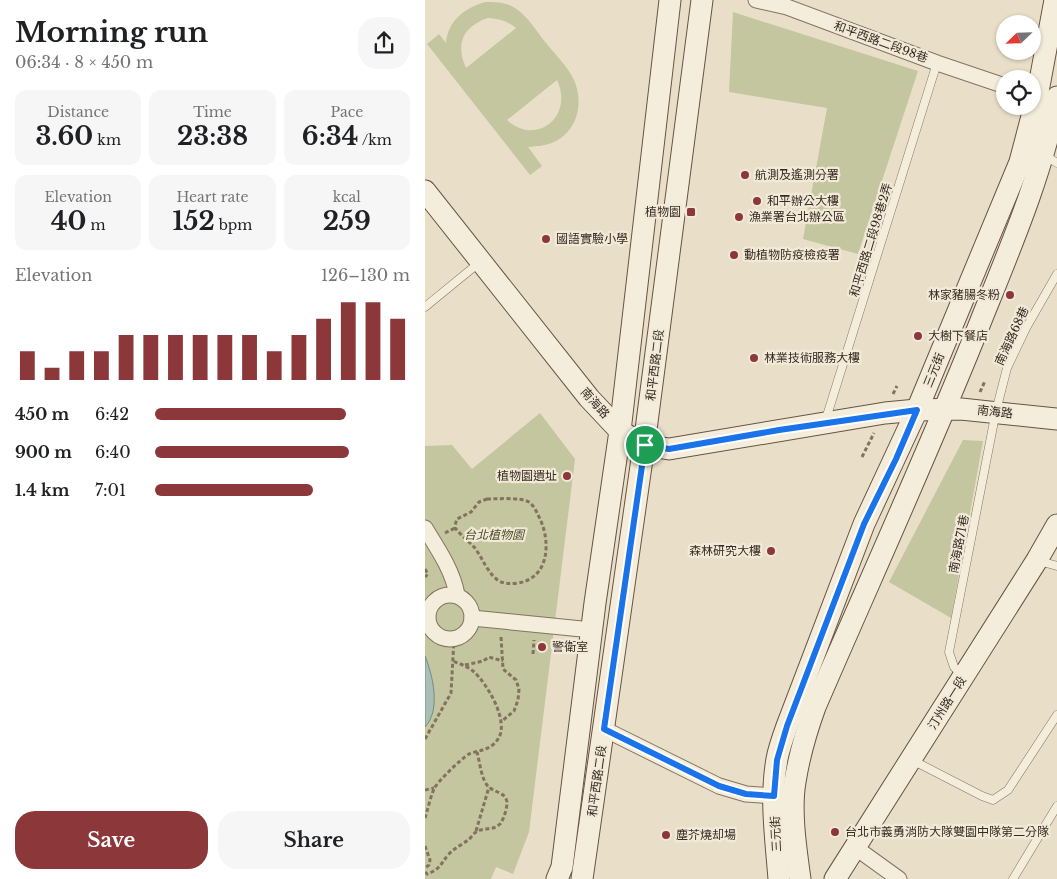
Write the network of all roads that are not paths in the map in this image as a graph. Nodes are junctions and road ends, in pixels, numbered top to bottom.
1 (670, 0) edge
2 (702, 0) edge
3 (757, 0) edge
4 (1055, 0) edge
5 (937, 63) junction
6 (996, 83) edge
7 (1042, 97) edge
8 (1050, 159) edge
9 (425, 190) edge
10 (481, 261) junction
11 (1057, 274) edge
12 (425, 307) edge
13 (946, 409) junction
14 (917, 410) junction
15 (996, 411) junction
16 (1057, 418) edge
17 (825, 423) junction
18 (621, 431) junction
19 (645, 445) junction
20 (1057, 525) edge
21 (425, 528) edge
22 (1047, 563) edge
23 (457, 595) junction
24 (472, 618) junction
25 (592, 630) junction
26 (964, 676) junction
27 (1057, 715) edge
28 (604, 729) junction
29 (912, 760) junction
30 (774, 796) junction
31 (1057, 806) edge
32 (856, 848) junction
33 (574, 876) edge
34 (779, 879) edge
35 (800, 879) edge
36 (835, 879) edge
37 (899, 879) edge
38 (1013, 879) edge

1 - 18 street, 和平西路二段
2 - 19 street, 和平西路二段
3 - 5 street, 和平西路二段98巷
4 - 7 street, 三元街
5 - 6 street, 和平西路二段98巷
5 - 17 lane, 和平西路二段98巷2弄
7 - 8 street, 三元街
7 - 14 street, 三元街
8 - 13 street, 三元街
9 - 10 street, 南海路
10 - 12 lane
10 - 18 street, 南海路
11 - 15 lane, 南海路68巷
13 - 14 street, 南海路
13 - 15 street, 南海路
13 - 35 street, 三元街
14 - 17 street, 南海路
14 - 30 street, 三元街
15 - 16 street, 南海路
15 - 26 lane, 南海路71巷
17 - 19 street, 南海路
18 - 19 street, 南海路
18 - 25 street, 和平西路二段
19 - 28 street, 和平西路二段
20 - 22 street, 汀州路一段
21 - 23 street
22 - 26 street, 汀州路一段
23 - 24 street
23 - 24 street
24 - 25 street
25 - 33 street, 和平西路二段
26 - 29 street, 汀州路一段
27 - 29 lane
28 - 30 street
28 - 33 street, 和平西路二段
29 - 32 street, 汀州路一段
30 - 34 street, 三元街
31 - 38 lane
32 - 36 street, 汀州路一段
32 - 37 street

